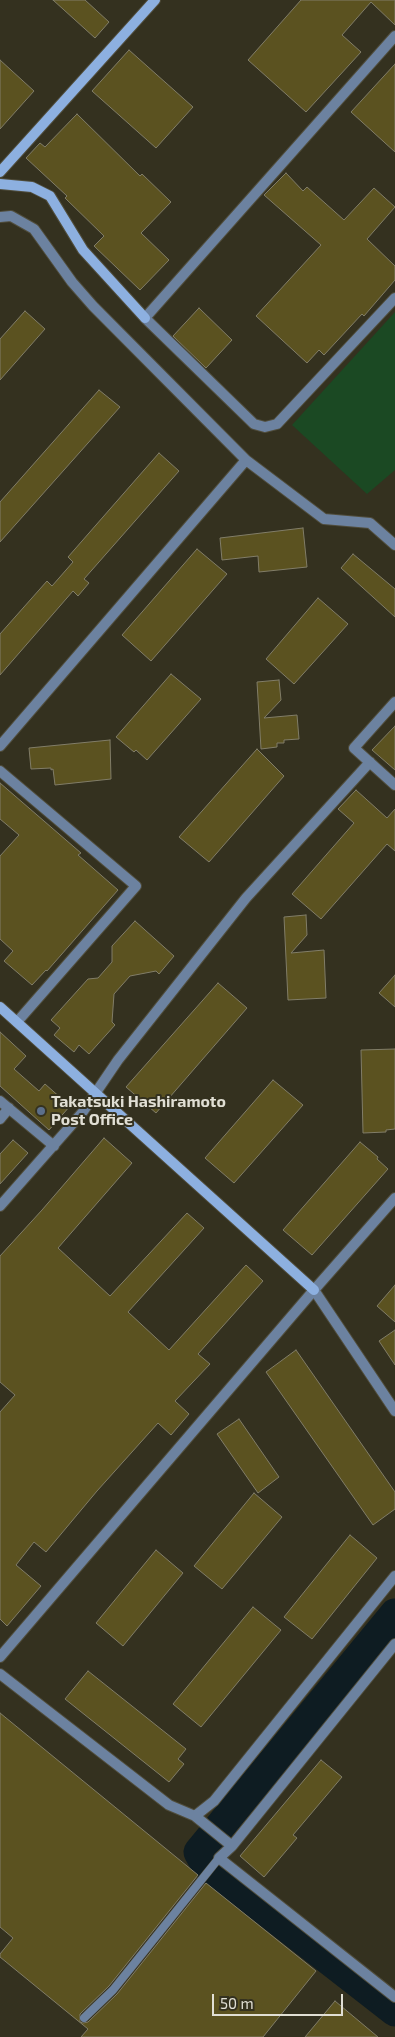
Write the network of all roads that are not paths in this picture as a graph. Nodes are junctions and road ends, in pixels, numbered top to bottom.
1 (155, 0) edge
2 (395, 36) edge
3 (0, 172) edge
4 (0, 184) edge
5 (0, 216) edge
6 (395, 298) edge
7 (145, 318) junction
8 (246, 460) junction
9 (395, 545) edge
10 (395, 702) edge
11 (0, 746) edge
12 (370, 762) junction
13 (0, 771) edge
14 (395, 785) edge
15 (0, 1008) edge
16 (17, 1022) junction
17 (94, 1094) junction
18 (0, 1101) edge
19 (9, 1108) junction
20 (0, 1119) edge
21 (54, 1146) junction
22 (395, 1198) edge
23 (0, 1206) edge
24 (314, 1290) junction
25 (395, 1410) edge
26 (395, 1576) edge
27 (395, 1644) edge
28 (0, 1657) edge
29 (0, 1674) edge
30 (195, 1816) junction
31 (232, 1846) junction
32 (220, 1858) junction
33 (395, 1997) edge
34 (84, 2018) dead end

1 - 3 street
2 - 7 street
4 - 7 street
5 - 8 street
6 - 7 street
8 - 9 street
8 - 11 street
10 - 12 street
12 - 14 street
12 - 17 street
13 - 16 street
15 - 16 street
16 - 17 street
17 - 21 street
17 - 24 street
18 - 19 street
19 - 20 street
19 - 21 street
21 - 23 street
22 - 24 street
24 - 25 street
24 - 28 street
26 - 30 street
27 - 31 street
29 - 30 street
30 - 31 street
31 - 32 street
32 - 33 street
32 - 34 lane

